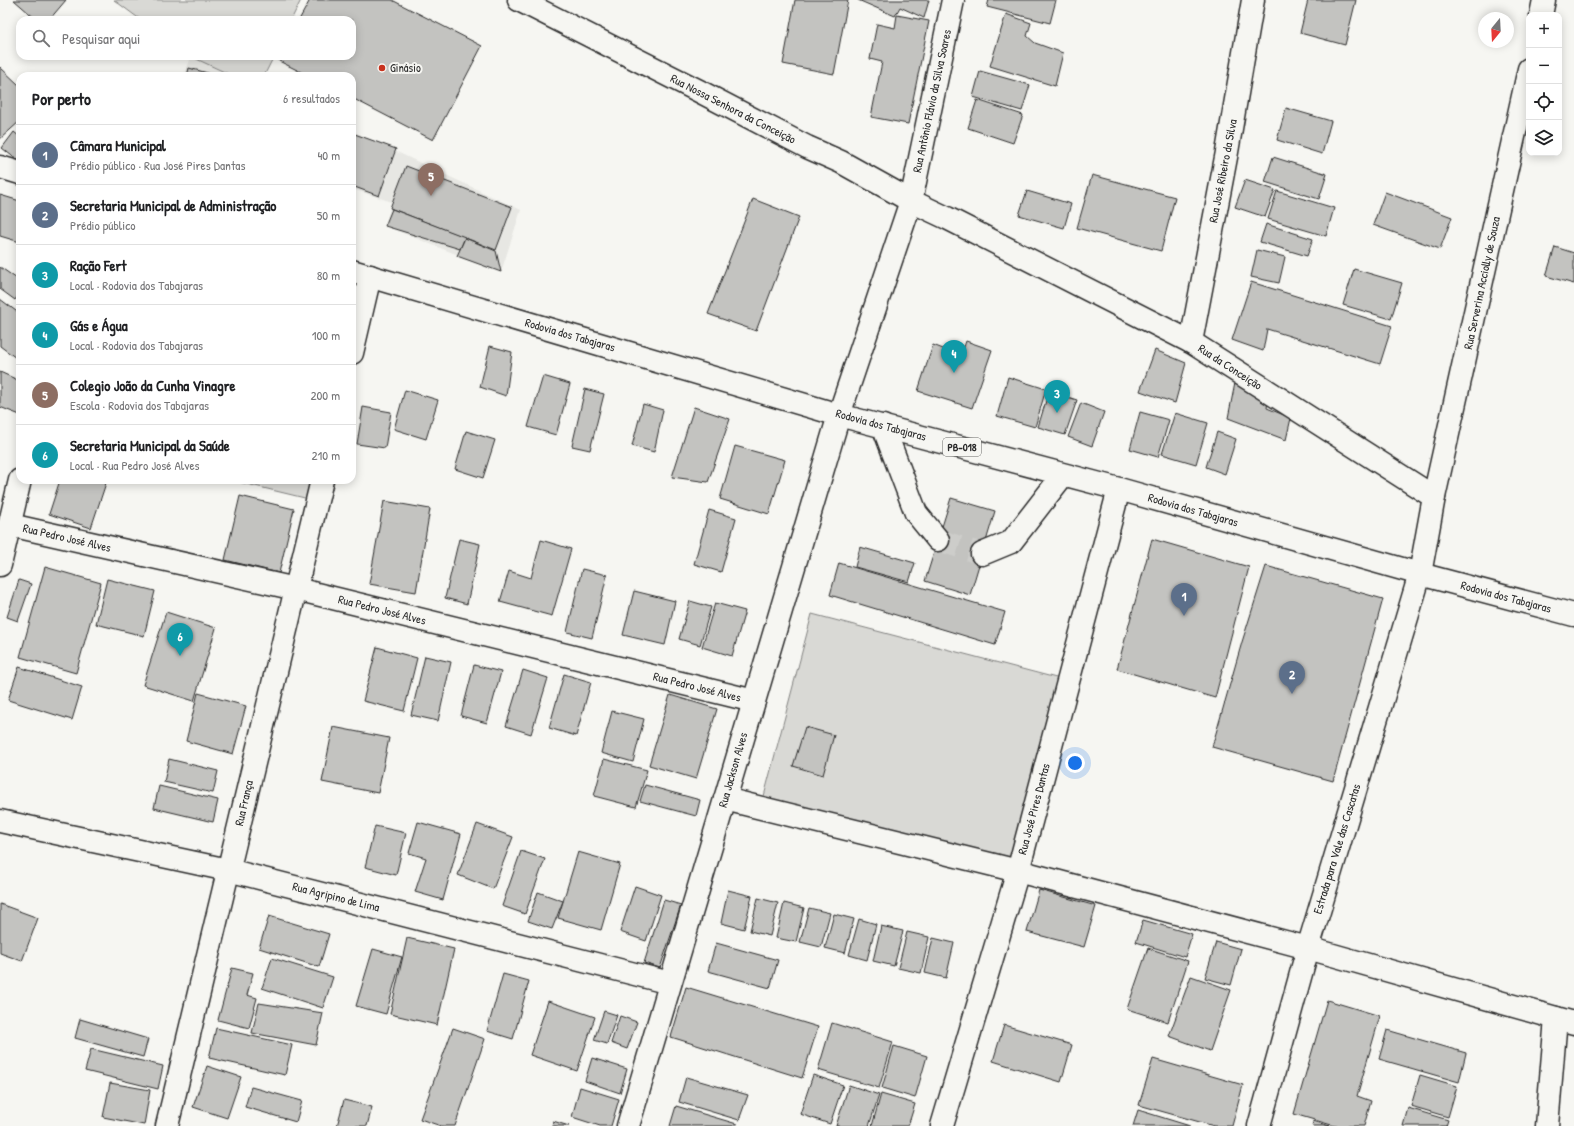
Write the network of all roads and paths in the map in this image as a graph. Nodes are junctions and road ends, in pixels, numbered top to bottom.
1 (519, 0) edge
2 (953, 0) edge
3 (1253, 0) edge
4 (1544, 0) edge
5 (1542, 12) edge
6 (1526, 82) edge
7 (0, 167) edge
8 (16, 172) edge
9 (911, 201) junction
10 (947, 218) joint
11 (361, 273) edge
12 (356, 317) edge
13 (1191, 342) junction
14 (839, 414) junction
15 (883, 426) junction
16 (1063, 475) junction
17 (19, 484) edge
18 (321, 484) edge
19 (1119, 489) junction
20 (1434, 497) junction
21 (10, 525) junction
22 (938, 540) tunnel mouth
23 (982, 554) tunnel mouth
24 (0, 565) edge
25 (1420, 574) junction
26 (296, 589) junction
27 (1574, 615) edge
28 (754, 701) junction
29 (725, 799) junction
30 (0, 821) edge
31 (228, 870) junction
32 (1018, 871) junction
33 (1308, 948) junction
34 (670, 982) junction
35 (1565, 1021) edge
36 (167, 1126) edge
37 (628, 1126) edge
38 (942, 1126) edge
39 (1259, 1126) edge
40 (1547, 1126) edge

1 - 9 street, Rua Nossa Senhora da Conceição
2 - 9 street, Rua Antônio Flávio da Silva Soares
3 - 13 street, Rua José Ribeiro da Silva
4 - 5 street
6 - 20 street, Rua Serverina Acciolly de Souza
7 - 8 street
9 - 10 street, Rua Nossa Senhora da Conceição
9 - 14 street, Rua Antônio Flávio da Silva Soares
10 - 13 street, Rua da Conceição
11 - 12 street
11 - 14 street, Rodovia dos Tabajaras / PB-018
13 - 20 street, Rua da Conceição
14 - 15 street, Rodovia dos Tabajaras / PB-018
14 - 28 street, Rua Jackson Alves
15 - 16 street, Rodovia dos Tabajaras / PB-018
15 - 22 street
16 - 19 street, Rodovia dos Tabajaras / PB-018
16 - 23 street
17 - 21 street
18 - 26 street, Rua França
19 - 25 street, Rodovia dos Tabajaras / PB-018
19 - 32 street, Rua José Pires Dantas
20 - 25 street
21 - 24 street
21 - 26 street, Rua Pedro José Alves
25 - 27 street, Rodovia dos Tabajaras / PB-018
25 - 33 street, Estrada para Vale das Cascatas
26 - 28 street, Rua Pedro José Alves
26 - 31 street, Rua França
28 - 29 street, Rua Jackson Alves
29 - 32 street
29 - 34 street, Rua Jackson Alves
30 - 31 street, Rua Agripino de Lima
31 - 34 street, Rua Agripino de Lima
31 - 36 street, Rua França
32 - 33 street
32 - 38 street, Rua José Pires Dantas
33 - 35 street
33 - 39 street, Estrada para Vale das Cascatas
34 - 37 street, Rua Jackson Alves
35 - 40 street

